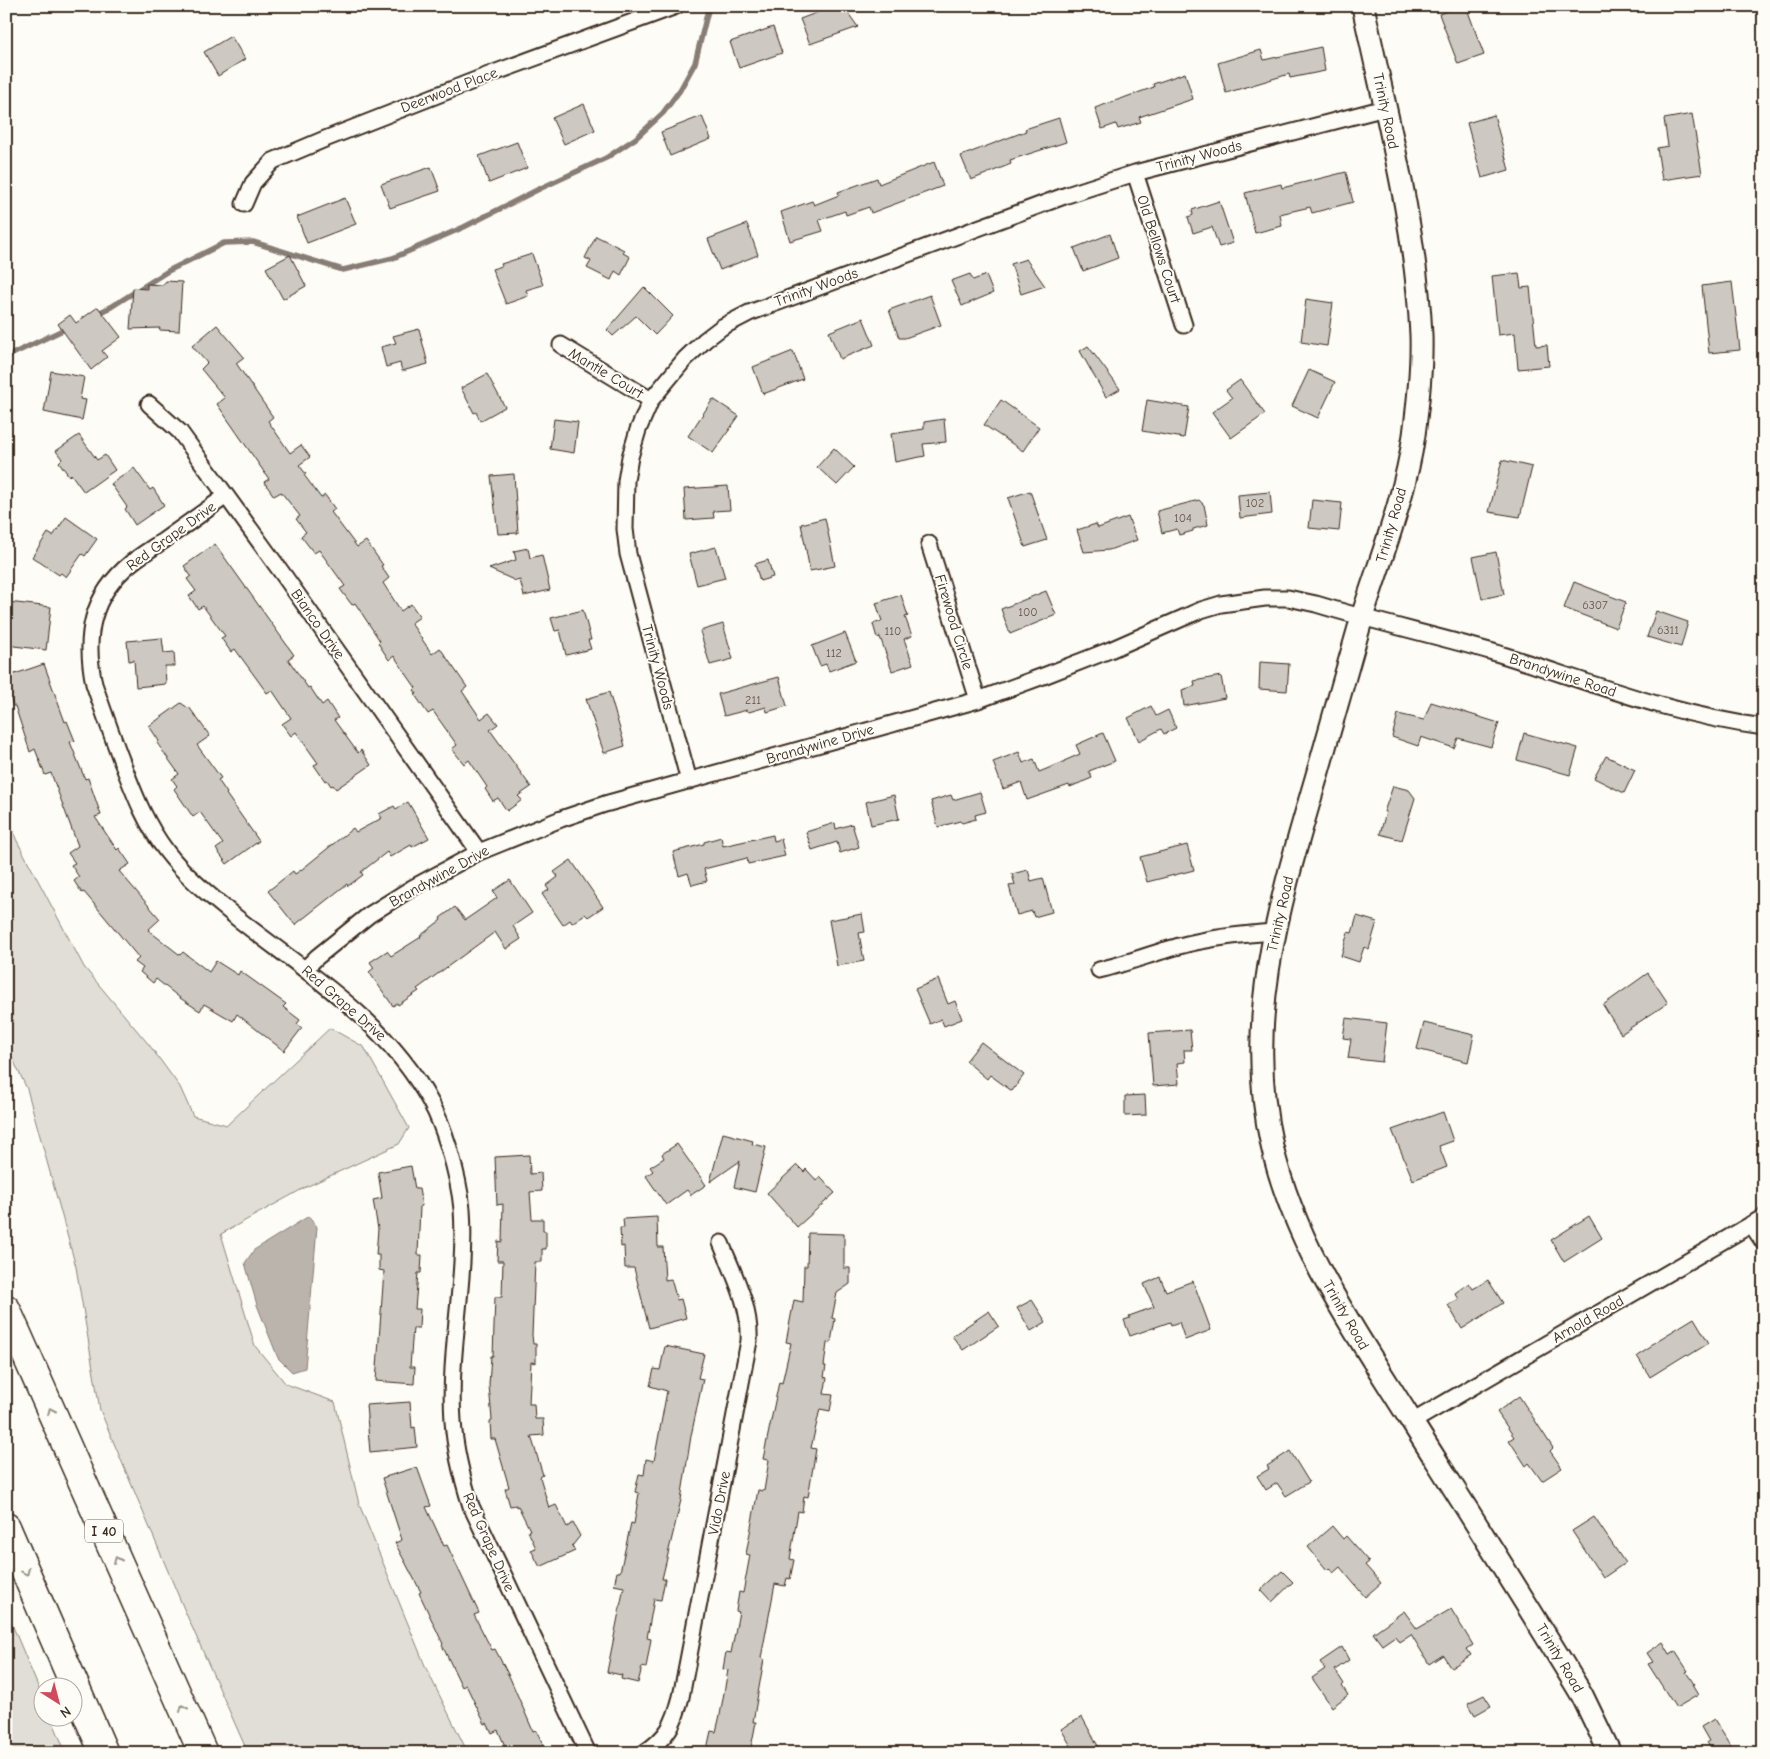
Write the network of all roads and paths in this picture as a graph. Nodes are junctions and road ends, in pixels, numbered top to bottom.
1 (676, 6) edge
2 (1363, 6) edge
3 (1385, 108) junction
4 (1134, 173) junction
5 (244, 204) dead end
6 (1184, 325) dead end
7 (561, 345) dead end
8 (651, 400) junction
9 (149, 404) dead end
10 (226, 496) junction
11 (929, 544) dead end
12 (1363, 617) junction
13 (978, 700) junction
14 (1764, 727) edge
15 (689, 781) junction
16 (479, 852) junction
17 (1274, 932) junction
18 (305, 969) junction
19 (1099, 970) dead end
20 (1758, 1220) edge
21 (721, 1243) dead end
22 (1764, 1243) edge
23 (6, 1309) edge
24 (1412, 1422) junction
25 (6, 1527) edge
26 (104, 1753) edge
27 (203, 1753) edge
28 (588, 1753) edge
29 (644, 1753) edge
30 (1610, 1753) edge

1 - 5 street, Deerwood Place
2 - 3 main road, Trinity Road
3 - 4 street, Trinity Woods
3 - 12 main road, Trinity Road
4 - 6 street, Old Bellows Court
4 - 8 street, Trinity Woods
7 - 8 street, Mantle Court
8 - 15 street, Trinity Woods
9 - 10 street, Bianco Drive
10 - 16 street, Bianco Drive
10 - 18 street, Red Grape Drive
11 - 13 street, Firewood Circle
12 - 13 street, Brandywine Drive
12 - 14 street, Brandywine Road
12 - 17 main road, Trinity Road
13 - 15 street, Brandywine Drive
15 - 16 street, Brandywine Drive
16 - 18 street, Brandywine Drive
17 - 19 street
17 - 24 main road, Trinity Road
18 - 28 street, Red Grape Drive
20 - 22 street
20 - 24 street, Arnold Road
21 - 29 street, Vido Drive
27 -> 23 highway, I 40
24 - 30 main road, Trinity Road
25 -> 26 highway

